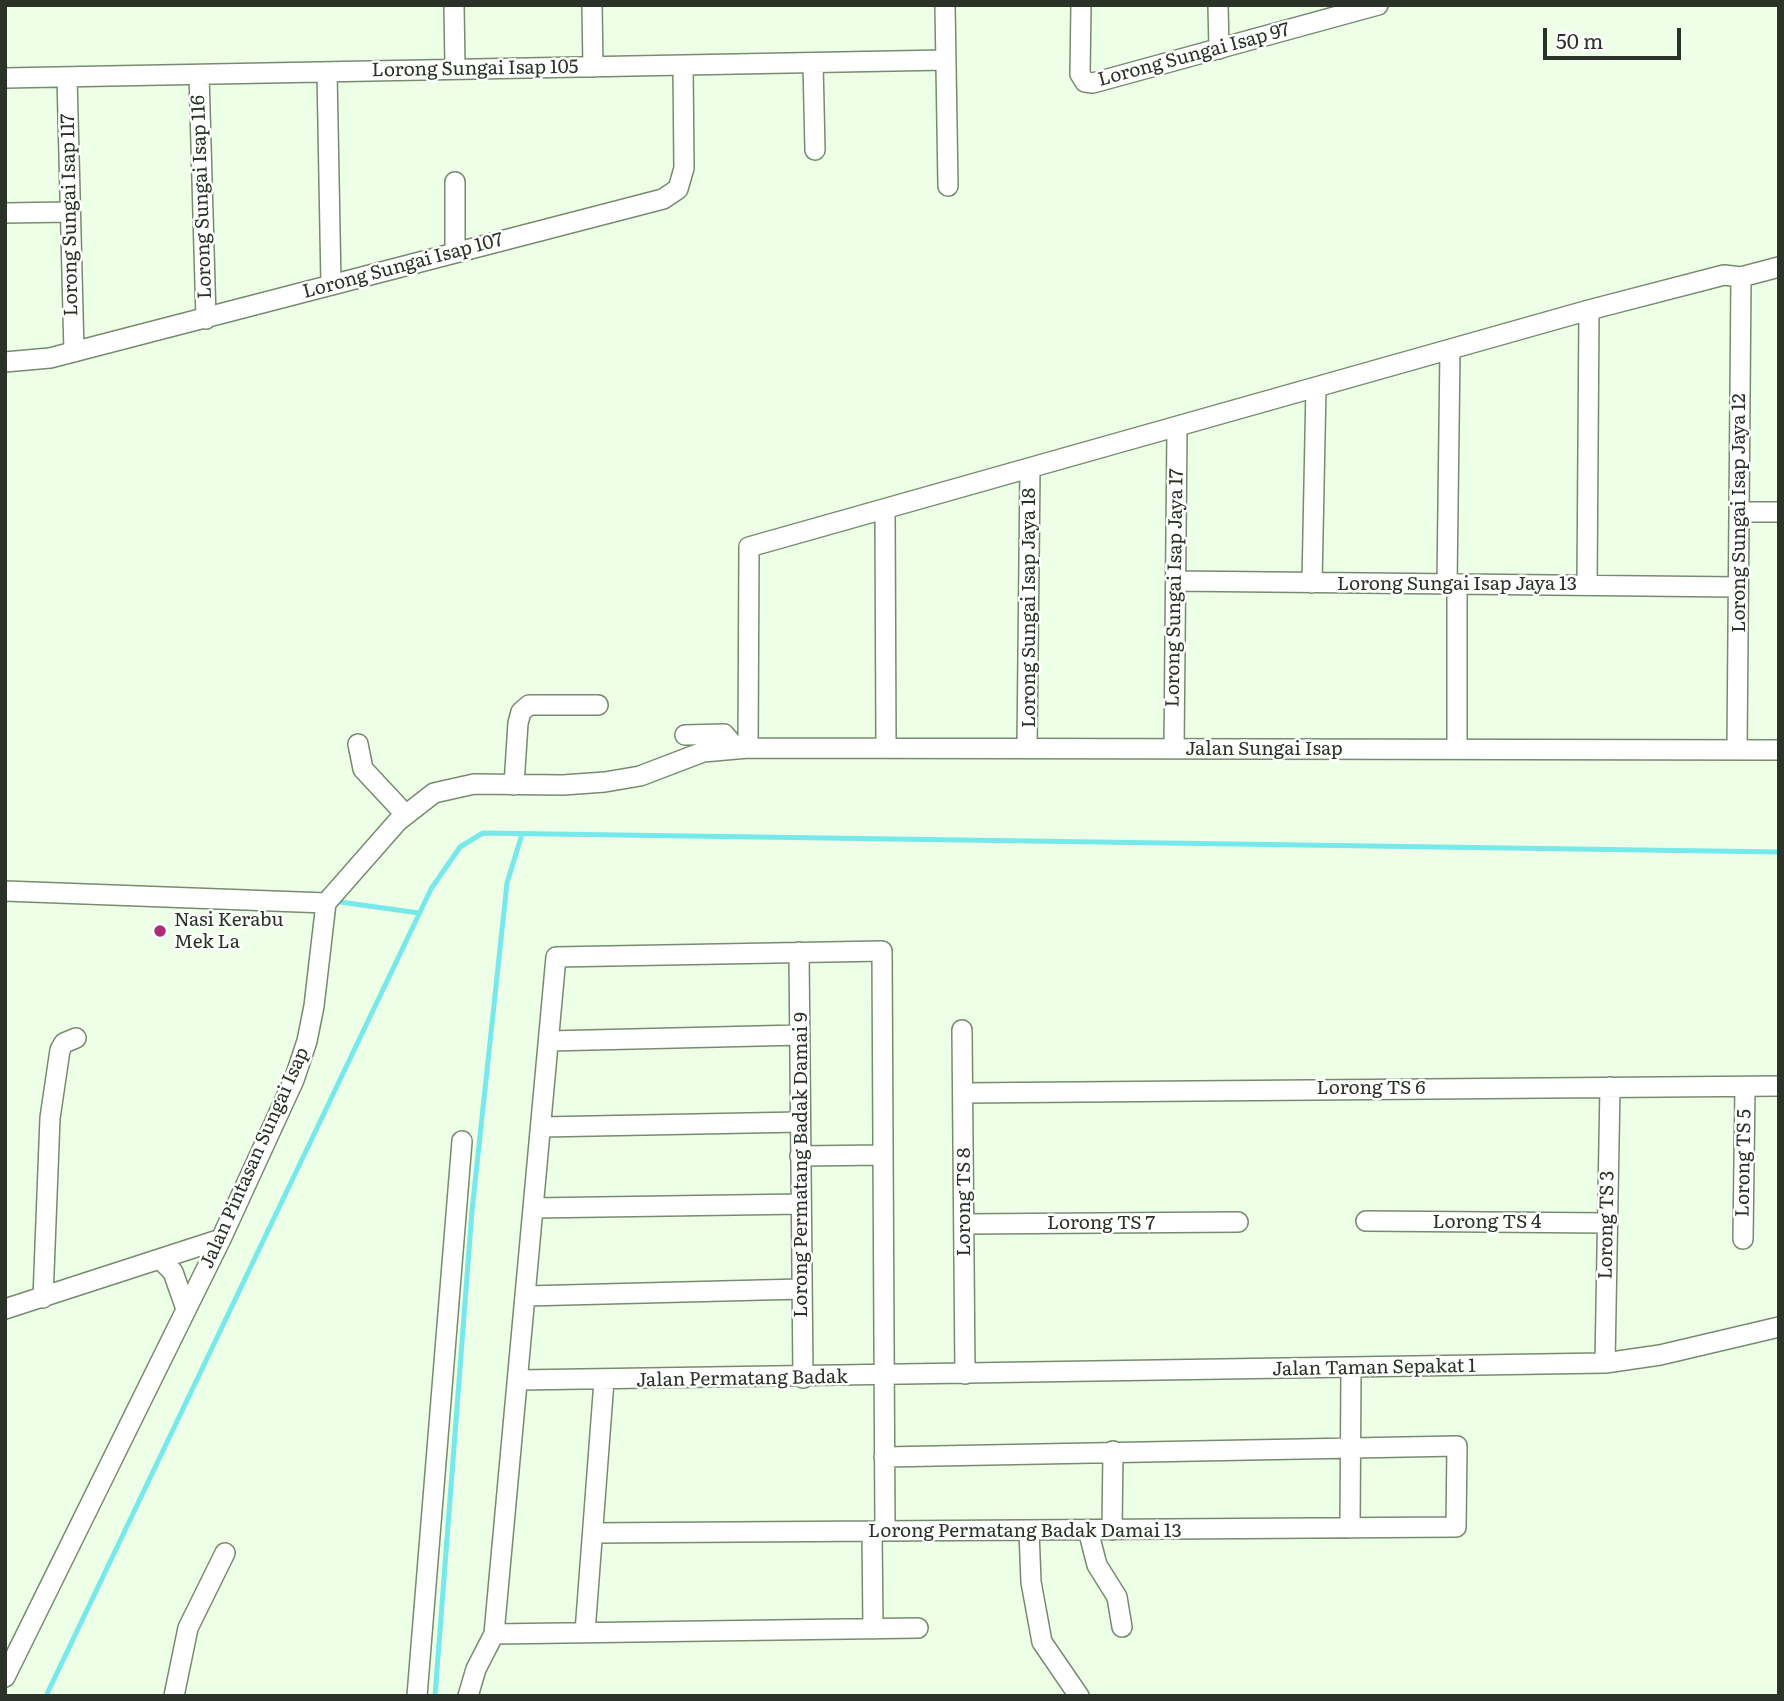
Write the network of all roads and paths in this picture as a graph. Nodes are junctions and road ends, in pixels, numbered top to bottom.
1 (454, 5) edge
2 (592, 5) edge
3 (945, 5) edge
4 (1081, 5) edge
5 (1218, 5) edge
6 (1378, 5) edge
7 (1342, 10) edge
8 (1219, 49) junction
9 (945, 60) junction
10 (813, 63) junction
11 (593, 66) junction
12 (683, 67) junction
13 (456, 68) junction
14 (327, 72) junction
15 (199, 75) junction
16 (5, 78) edge
17 (67, 78) junction
18 (815, 150) dead end
19 (455, 182) dead end
20 (948, 186) dead end
21 (69, 212) junction
22 (5, 213) edge
23 (455, 252) junction
24 (1779, 267) edge
25 (1741, 277) junction
26 (331, 285) junction
27 (1589, 310) junction
28 (206, 319) junction
29 (1450, 350) junction
30 (74, 352) junction
31 (5, 362) edge
32 (1316, 387) junction
33 (1177, 428) junction
34 (1030, 468) junction
35 (885, 510) junction
36 (1739, 512) junction
37 (1779, 512) edge
38 (1176, 581) junction
39 (1312, 583) junction
40 (1452, 583) junction
41 (1587, 585) junction
42 (1738, 587) junction
43 (598, 705) dead end
44 (685, 735) dead end
45 (358, 744) dead end
46 (742, 748) junction
47 (886, 748) junction
48 (1027, 748) junction
49 (1174, 749) junction
50 (1457, 749) junction
51 (1737, 750) junction
52 (1779, 750) edge
53 (514, 785) junction
54 (405, 814) junction
55 (5, 891) edge
56 (326, 903) junction
57 (799, 952) junction
58 (962, 1030) dead end
59 (800, 1035) junction
60 (76, 1038) dead end
61 (549, 1041) junction
62 (1779, 1086) edge
63 (1610, 1087) junction
64 (1745, 1087) junction
65 (963, 1093) junction
66 (800, 1122) junction
67 (541, 1127) junction
68 (462, 1141) dead end
69 (883, 1155) junction
70 (800, 1156) junction
71 (801, 1204) junction
72 (533, 1208) junction
73 (1366, 1221) dead end
74 (1238, 1222) dead end
75 (1607, 1223) junction
76 (964, 1224) junction
77 (1743, 1239) dead end
78 (221, 1240) junction
79 (160, 1259) junction
80 (801, 1290) junction
81 (526, 1296) junction
82 (43, 1298) junction
83 (5, 1309) edge
84 (187, 1310) junction
85 (1779, 1327) edge
86 (1605, 1363) junction
87 (1351, 1369) junction
88 (965, 1374) junction
89 (883, 1377) junction
90 (803, 1378) junction
91 (519, 1380) junction
92 (604, 1381) junction
93 (1351, 1447) junction
94 (1113, 1451) junction
95 (884, 1457) junction
96 (1350, 1528) junction
97 (1088, 1530) junction
98 (1112, 1530) junction
99 (1029, 1531) junction
100 (878, 1532) junction
101 (593, 1533) junction
102 (225, 1553) dead end
103 (1122, 1627) dead end
104 (918, 1628) dead end
105 (873, 1629) junction
106 (585, 1632) junction
107 (494, 1634) junction
108 (5, 1677) edge
109 (174, 1696) edge
110 (417, 1696) edge
111 (468, 1696) edge
112 (1079, 1696) edge

1 - 13 street
2 - 11 street
3 - 9 street
4 - 8 street, Lorong Sungai Isap 97
5 - 8 street
6 - 7 street, Lorong Sungai Isap 97
7 - 8 street, Lorong Sungai Isap 97
9 - 10 street, Lorong Sungai Isap 105
9 - 20 street
10 - 12 street, Lorong Sungai Isap 105
10 - 18 street
11 - 12 street, Lorong Sungai Isap 105
11 - 13 street, Lorong Sungai Isap 105
12 - 23 street, Lorong Sungai Isap 107
13 - 14 street, Lorong Sungai Isap 105
14 - 15 street, Lorong Sungai Isap 105
14 - 26 street
15 - 17 street, Lorong Sungai Isap 105
15 - 28 street, Lorong Sungai Isap 116
16 - 17 street, Lorong Sungai Isap 105
17 - 21 street, Lorong Sungai Isap 117
19 - 23 street
21 - 22 street
21 - 30 street, Lorong Sungai Isap 117
23 - 26 street, Lorong Sungai Isap 107
24 - 25 street
25 - 27 street
25 - 36 street, Lorong Sungai Isap Jaya 12
26 - 28 street, Lorong Sungai Isap 107
27 - 29 street
27 - 41 street
28 - 30 street, Lorong Sungai Isap 107
29 - 32 street
29 - 40 street
30 - 31 street, Lorong Sungai Isap 107
32 - 33 street
32 - 39 street
33 - 34 street
33 - 38 street, Lorong Sungai Isap Jaya 17
34 - 35 street
34 - 48 street, Lorong Sungai Isap Jaya 18
35 - 46 street
35 - 47 street
36 - 37 street
36 - 42 street, Lorong Sungai Isap Jaya 12
38 - 39 street, Lorong Sungai Isap Jaya 13
38 - 49 street, Lorong Sungai Isap Jaya 17
39 - 40 street, Lorong Sungai Isap Jaya 13
40 - 41 street, Lorong Sungai Isap Jaya 13
40 - 50 street
41 - 42 street, Lorong Sungai Isap Jaya 13
42 - 51 street, Lorong Sungai Isap Jaya 12
43 - 53 street
44 - 46 street
45 - 54 street
46 - 47 street, Jalan Sungai Isap
46 - 53 street
47 - 48 street, Jalan Sungai Isap
48 - 49 street, Jalan Sungai Isap
49 - 50 street, Jalan Sungai Isap
50 - 51 street, Jalan Sungai Isap
51 - 52 street, Jalan Sungai Isap
53 - 54 street
54 - 56 street
55 - 56 street
56 - 78 street, Jalan Pintasan Sungai Isap
57 - 59 street, Lorong Permatang Badak Damai 9
57 - 61 street
57 - 69 street
58 - 65 street, Lorong TS 8
59 - 61 street
59 - 66 street, Lorong Permatang Badak Damai 9
60 - 82 street
61 - 67 street
62 - 64 street, Lorong TS 6
63 - 64 street, Lorong TS 6
63 - 65 street, Lorong TS 6
63 - 75 street, Lorong TS 3
64 - 77 street, Lorong TS 5
65 - 76 street, Lorong TS 8
66 - 67 street
66 - 70 street, Lorong Permatang Badak Damai 9
67 - 72 street
68 - 110 street
69 - 70 street
69 - 89 street
70 - 71 street, Lorong Permatang Badak Damai 9
71 - 72 street
71 - 80 street, Lorong Permatang Badak Damai 9
72 - 81 street
73 - 75 street, Lorong TS 4
74 - 76 street, Lorong TS 7
75 - 86 street, Lorong TS 3
76 - 88 street, Lorong TS 8
78 - 79 street
78 - 84 street, Jalan Pintasan Sungai Isap
79 - 82 street
79 - 84 street
80 - 81 street
80 - 90 street, Lorong Permatang Badak Damai 9
81 - 91 street
82 - 83 street
84 - 108 street, Jalan Pintasan Sungai Isap
85 - 86 street, Jalan Taman Sepakat 1
86 - 87 street, Jalan Taman Sepakat 1
87 - 88 street, Jalan Taman Sepakat 1
87 - 93 street
88 - 89 street, Jalan Permatang Badak
89 - 90 street, Jalan Permatang Badak
89 - 95 street
90 - 92 street, Jalan Permatang Badak
91 - 92 street, Jalan Permatang Badak
91 - 107 street
92 - 101 street
93 - 94 street
93 - 96 street
93 - 96 street, Lorong Permatang Badak Damai 13
94 - 95 street
94 - 98 street
95 - 100 street
96 - 98 street, Lorong Permatang Badak Damai 13
97 - 98 street, Lorong Permatang Badak Damai 13
97 - 99 street, Lorong Permatang Badak Damai 13
97 - 103 street
99 - 100 street, Lorong Permatang Badak Damai 13
99 - 112 street
100 - 101 street, Lorong Permatang Badak Damai 13
100 - 105 street
101 - 106 street
102 - 109 street
104 - 105 street
105 - 106 street
106 - 107 street
107 - 111 street

